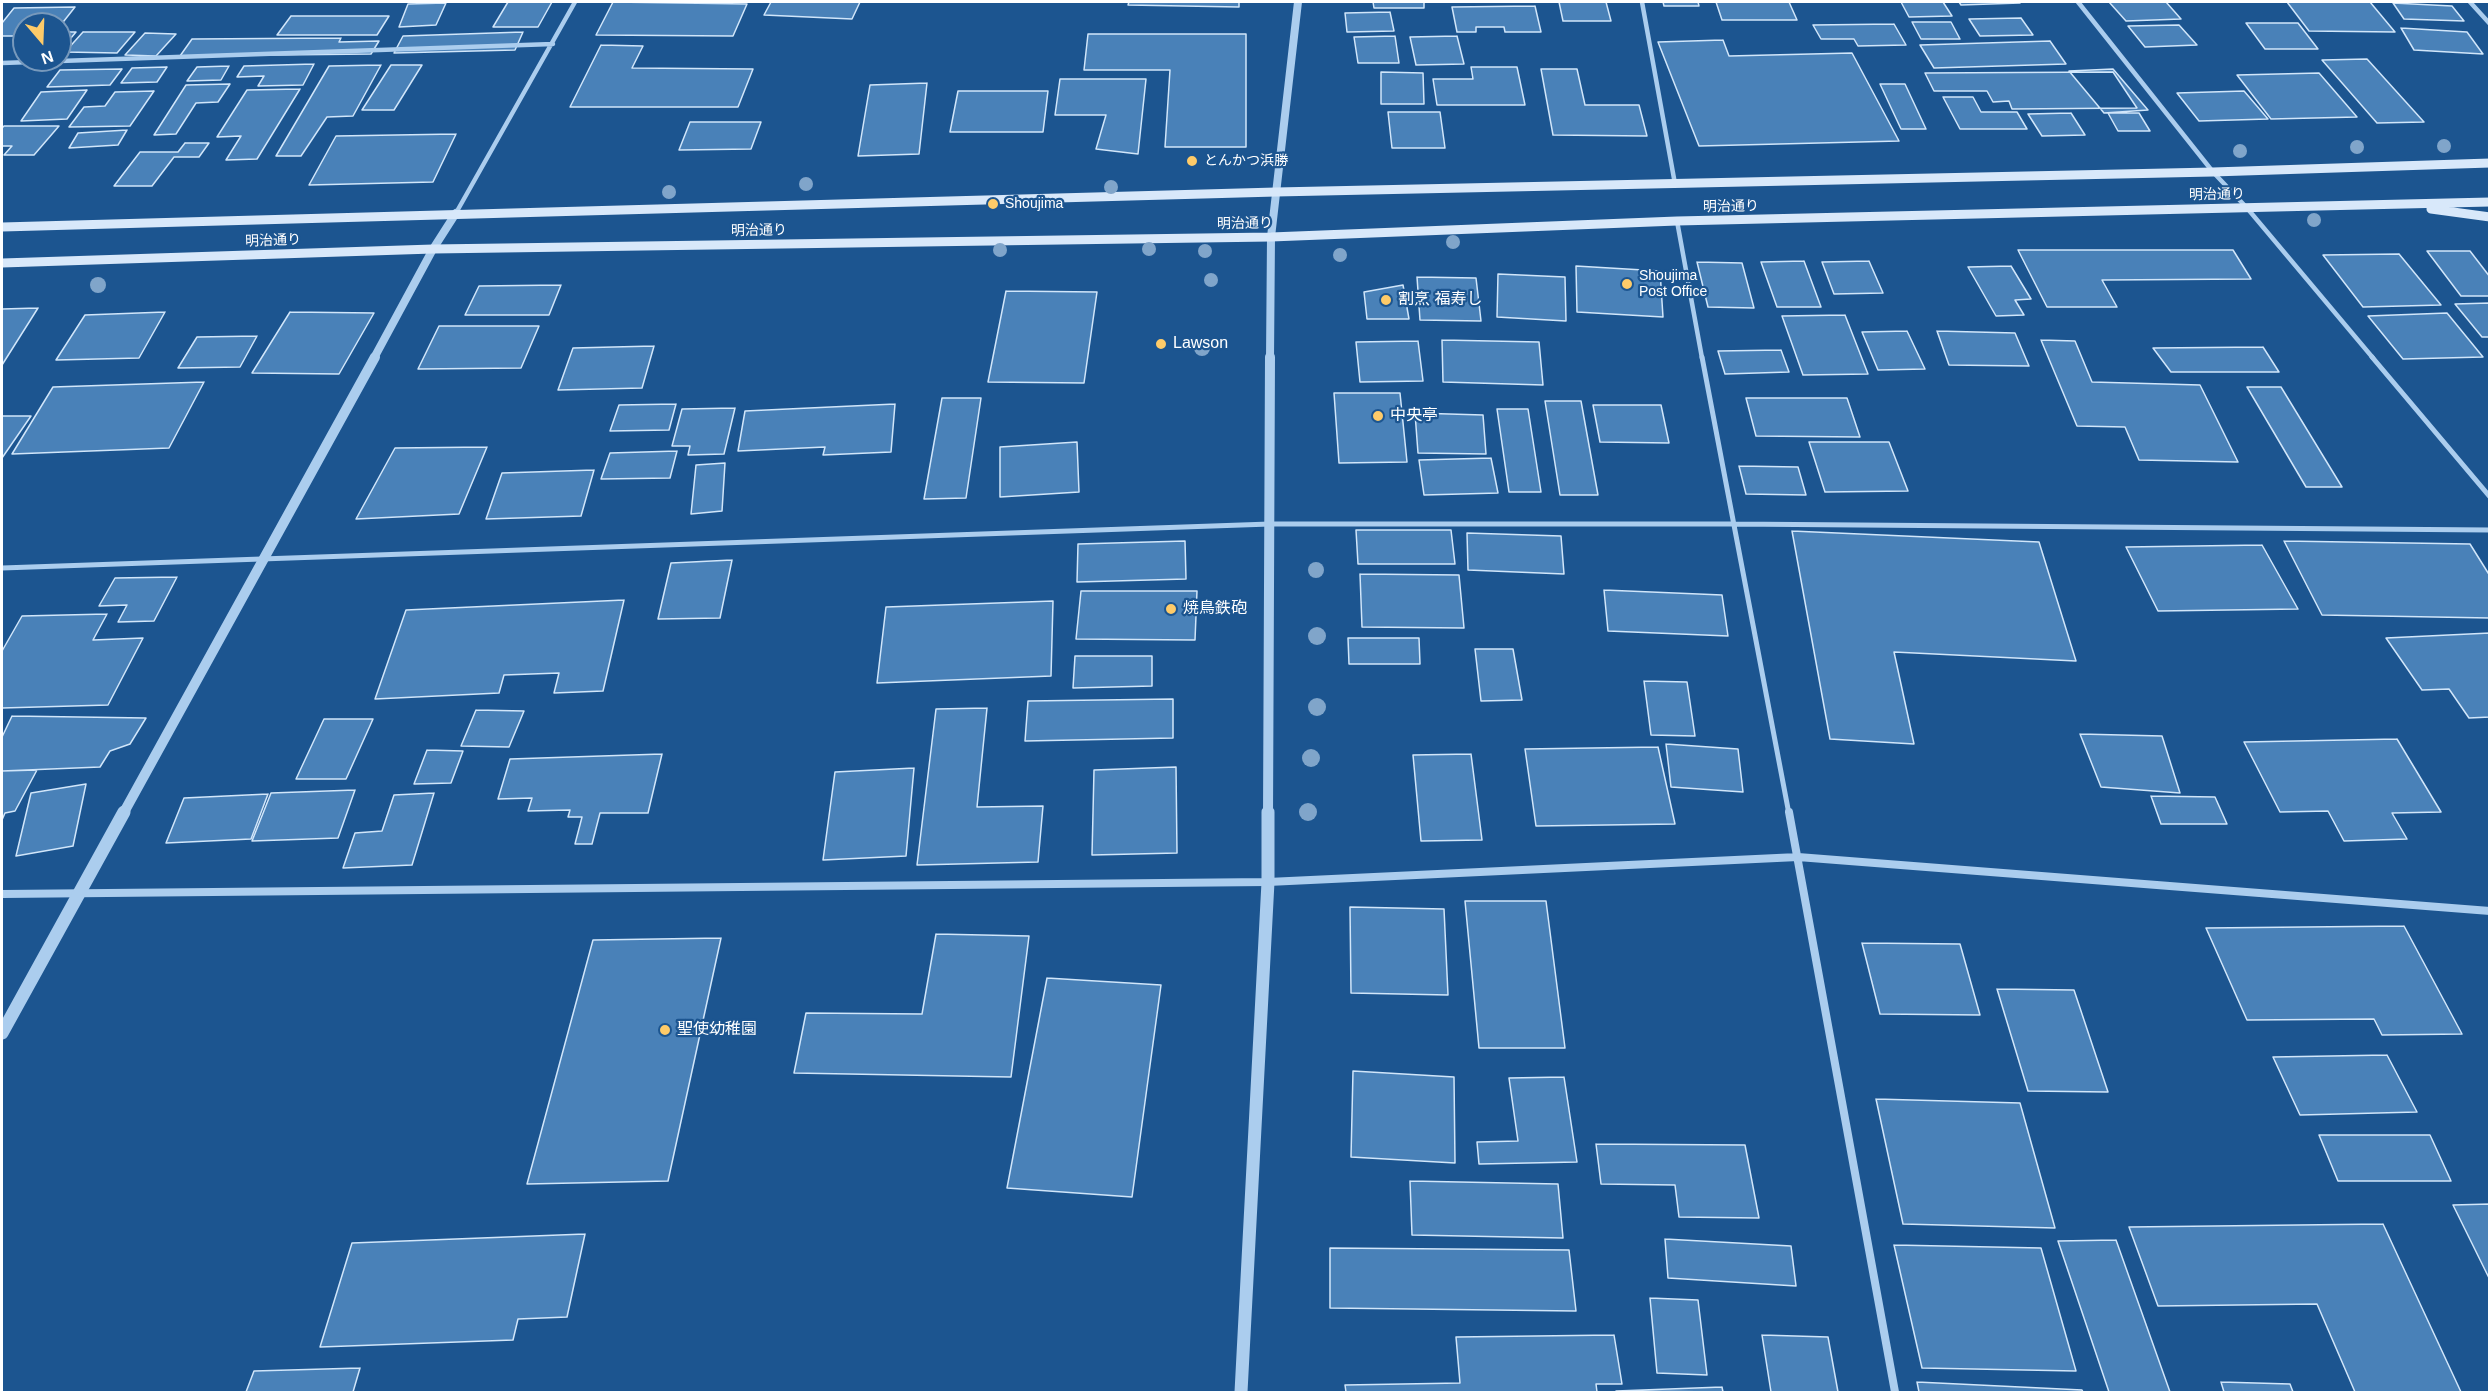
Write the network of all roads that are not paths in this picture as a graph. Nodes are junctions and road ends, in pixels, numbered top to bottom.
1 (575, 2) edge
2 (1298, 2) edge
3 (1642, 2) edge
4 (2078, 2) edge
5 (2469, 2) edge
6 (2490, 24) edge
7 (553, 44) junction
8 (2, 63) edge
9 (2490, 163) edge
10 (2213, 172) junction
11 (1675, 184) junction
12 (1276, 192) junction
13 (2490, 202) edge
14 (2396, 204) junction
15 (2247, 208) junction
16 (456, 213) junction
17 (2490, 217) edge
18 (1677, 221) junction
19 (2, 227) edge
20 (1271, 237) junction
21 (433, 249) junction
22 (2, 263) edge
23 (2490, 497) edge
24 (1270, 524) junction
25 (1732, 524) junction
26 (2490, 530) edge
27 (265, 558) junction
28 (2, 568) edge
29 (1798, 857) junction
30 (1268, 882) junction
31 (78, 891) junction
32 (2, 894) edge
33 (2490, 911) edge
34 (2, 1033) edge
35 (1241, 1392) edge
36 (1895, 1392) edge

1 - 7 street
2 - 12 street
3 - 11 street
4 - 10 street
5 - 6 street
7 - 8 street
7 - 16 street
9 - 10 main road, 明治通り
10 - 11 main road, 明治通り
10 - 15 street
11 - 12 main road, 明治通り
12 - 16 main road, 明治通り
12 - 20 street
13 - 14 main road, 明治通り
14 - 15 main road, 明治通り
14 - 17 main road
15 - 18 main road, 明治通り
15 - 23 street
16 - 19 main road, 明治通り
16 - 21 street
18 - 20 main road, 明治通り
18 - 25 street
20 - 21 main road, 明治通り
20 - 24 street
21 - 22 main road, 明治通り
21 - 27 street
24 - 25 street
24 - 27 street
24 - 30 street
25 - 26 street
25 - 29 street
27 - 28 street
27 - 31 street
29 - 30 street
29 - 33 street
29 - 36 street
30 - 31 street
30 - 35 street
31 - 32 street
31 - 34 street

